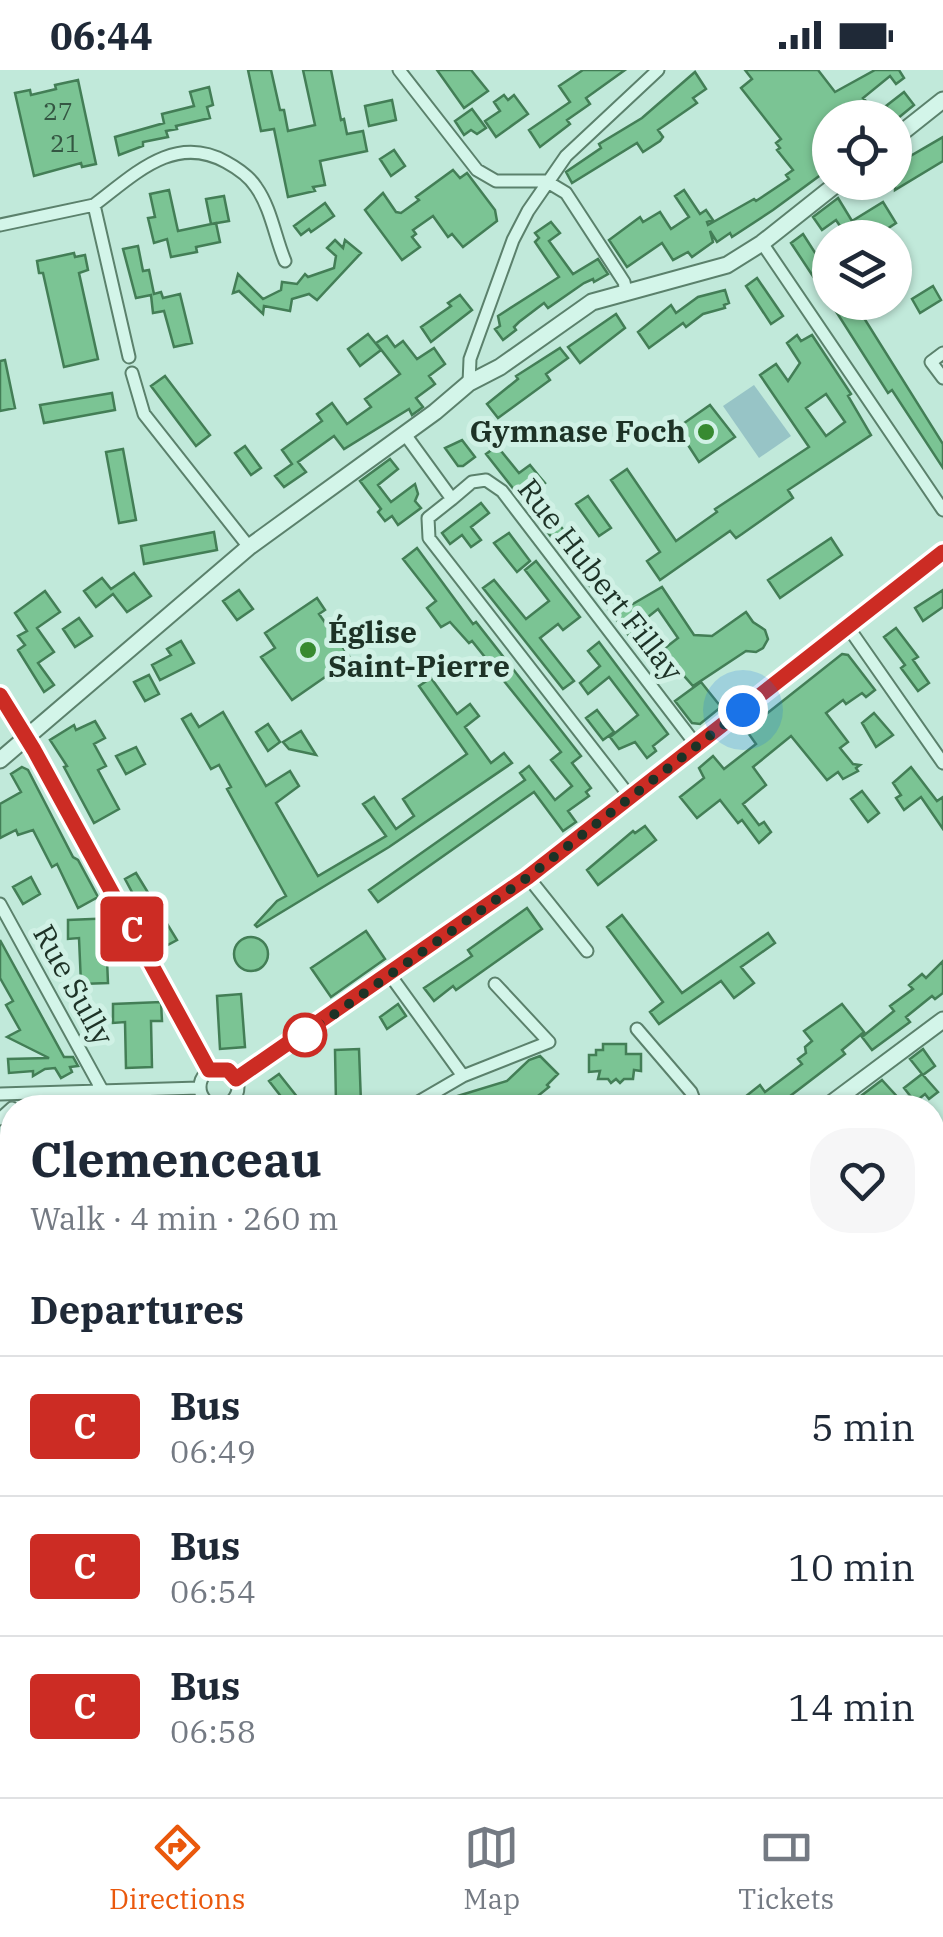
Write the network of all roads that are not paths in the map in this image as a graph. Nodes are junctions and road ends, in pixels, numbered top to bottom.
1 (399, 70) edge
2 (658, 70) edge
3 (943, 100) edge
4 (912, 125) edge
5 (546, 182) junction
6 (817, 200) edge
7 (94, 205) junction
8 (0, 225) edge
9 (762, 244) junction
10 (284, 261) dead end
11 (626, 292) junction
12 (943, 353) edge
13 (129, 357) dead end
14 (132, 373) dead end
15 (943, 378) edge
16 (469, 383) junction
17 (404, 433) junction
18 (452, 499) junction
19 (943, 510) edge
20 (249, 547) junction
21 (941, 556) edge
22 (848, 627) junction
23 (0, 695) edge
24 (27, 738) junction
25 (696, 746) junction
26 (0, 760) edge
27 (943, 762) edge
28 (631, 798) junction
29 (528, 877) junction
30 (0, 904) edge
31 (587, 951) dead end
32 (390, 975) junction
33 (495, 984) dead end
34 (943, 1020) edge
35 (636, 1029) dead end
36 (209, 1070) junction
37 (463, 1076) junction
38 (236, 1079) junction
39 (199, 1088) junction
40 (102, 1090) junction
41 (29, 1093) joint
42 (0, 1094) edge
43 (202, 1095) edge
44 (236, 1095) edge
45 (430, 1095) edge
46 (693, 1095) edge
47 (842, 1095) edge

1 - 5 street
2 - 5 street
3 - 4 street
5 - 11 street
5 - 16 street
6 - 9 street
7 - 8 street
7 - 10 street
7 - 13 street
9 - 11 street
9 - 19 street
11 - 16 street
12 - 15 street
14 - 20 street
16 - 17 street
17 - 18 street
17 - 20 street
18 - 25 street, Rue Hubert Fillay
18 - 28 street
20 - 24 street
21 - 22 street
22 - 25 street
22 - 27 street
23 - 24 street
24 - 26 street
24 - 36 street
25 - 28 street
28 - 29 street
29 - 31 street
29 - 32 street
30 - 40 street, Rue Sully
32 - 37 street
32 - 38 street
33 - 37 street
34 - 47 street
35 - 46 street
36 - 38 street
36 - 39 street
37 - 45 street
38 - 44 street
39 - 40 street
39 - 43 street
40 - 41 street
41 - 42 street

